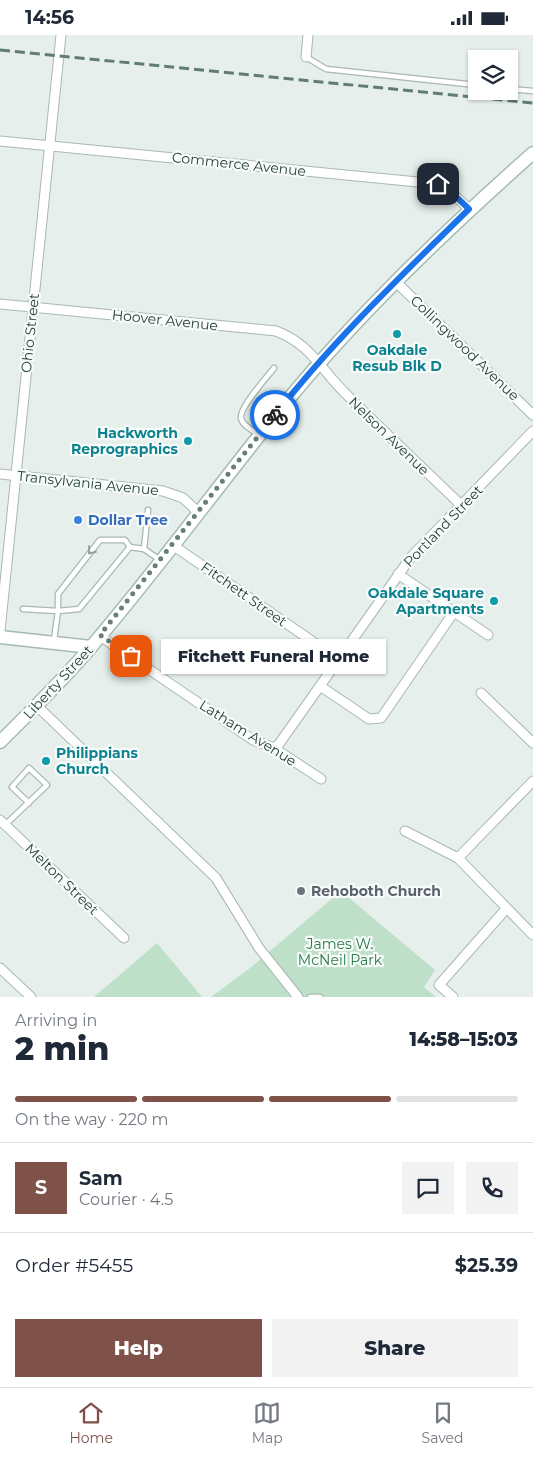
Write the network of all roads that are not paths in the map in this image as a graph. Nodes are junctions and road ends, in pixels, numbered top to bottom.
1 (61, 35) edge
2 (308, 35) edge
3 (306, 57) joint
4 (468, 84) edge
5 (518, 90) edge
6 (533, 91) edge
7 (0, 141) edge
8 (50, 146) junction
9 (533, 153) edge
10 (469, 209) junction
11 (396, 282) junction
12 (0, 304) edge
13 (33, 307) junction
14 (321, 362) junction
15 (274, 368) dead end
16 (533, 415) edge
17 (533, 431) edge
18 (260, 435) junction
19 (0, 474) edge
20 (16, 475) junction
21 (462, 506) junction
22 (148, 510) dead end
23 (199, 513) junction
24 (174, 546) junction
25 (130, 547) junction
26 (144, 549) junction
27 (161, 561) junction
28 (398, 574) junction
29 (23, 609) dead end
30 (58, 611) junction
31 (454, 612) junction
32 (0, 631) edge
33 (100, 635) junction
34 (488, 635) dead end
35 (0, 637) edge
36 (53, 643) junction
37 (91, 647) junction
38 (338, 659) junction
39 (320, 686) junction
40 (481, 693) dead end
41 (37, 706) junction
42 (0, 742) edge
43 (533, 743) edge
44 (274, 748) junction
45 (321, 779) dead end
46 (533, 781) edge
47 (29, 803) junction
48 (3, 822) edge
49 (405, 831) dead end
50 (458, 859) junction
51 (506, 909) junction
52 (533, 935) edge
53 (124, 938) dead end
54 (0, 968) edge
55 (31, 997) edge
56 (298, 997) edge
57 (310, 997) edge
58 (320, 997) edge
59 (453, 997) edge

1 - 8 street, Ohio Street
2 - 3 street
3 - 4 lane
5 - 6 lane
7 - 8 street, Commerce Avenue
8 - 10 street, Commerce Avenue
8 - 13 street, Ohio Street
9 - 10 main road, Liberty Street
10 - 11 main road, Liberty Street
11 - 14 main road, Liberty Street
11 - 16 street, Collingwood Avenue
12 - 13 street, Hoover Avenue
13 - 14 street, Hoover Avenue
13 - 20 street, Ohio Street
14 - 18 main road, Liberty Street
14 - 21 street, Nelson Avenue
15 - 18 lane
17 - 21 street, Portland Street
18 - 23 main road, Liberty Street
19 - 20 street, Transylvania Avenue
20 - 23 street, Transylvania Avenue
20 - 32 street, Ohio Street
21 - 28 street, Portland Street
22 - 26 lane
23 - 24 main road, Liberty Street
24 - 27 main road, Liberty Street
24 - 38 street, Fitchett Street
25 - 26 lane
25 - 30 lane
25 -> 30 lane
26 - 27 lane
27 - 33 main road, Liberty Street
28 - 31 street
28 - 38 street, Portland Street
29 - 30 lane
30 - 36 lane
31 - 34 street
31 - 39 street
33 - 37 main road, Liberty Street
33 - 44 street, Latham Avenue
35 - 36 main road
36 - 37 main road
37 - 41 main road, Liberty Street
38 - 39 street, Portland Street
39 - 44 street, Portland Street
40 - 43 street
41 - 42 main road, Liberty Street
41 - 56 street
44 - 45 street, Latham Avenue
46 - 50 street
47 - 47 lane
47 - 48 lane
48 - 53 street, Melton Street
49 - 50 street
50 - 51 street
51 - 52 street
51 - 59 street
54 - 55 street
57 - 58 lane

